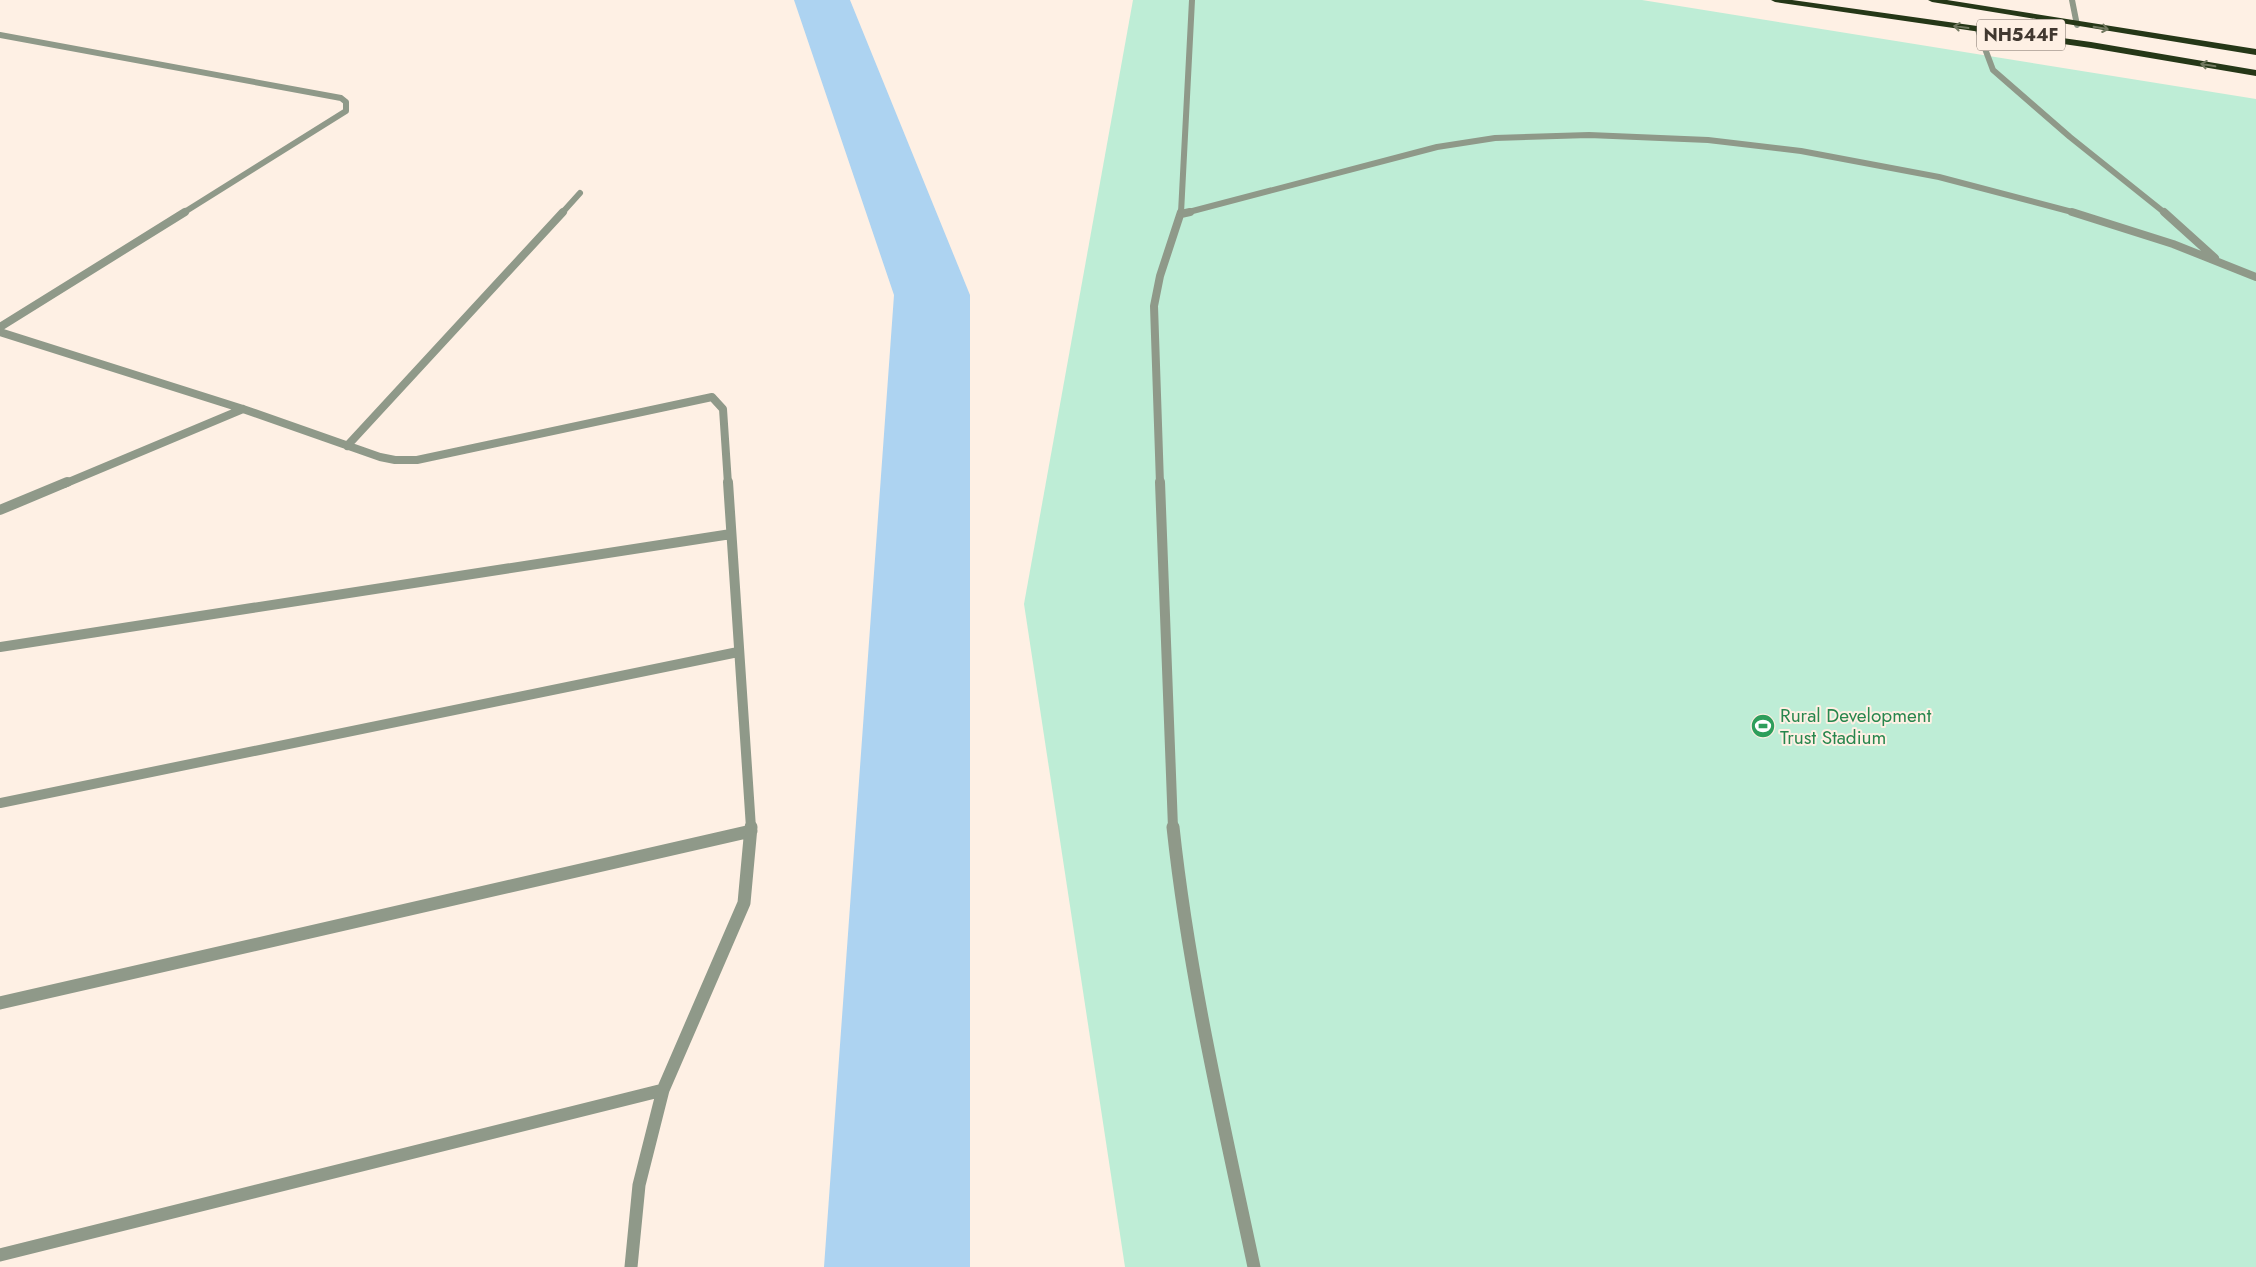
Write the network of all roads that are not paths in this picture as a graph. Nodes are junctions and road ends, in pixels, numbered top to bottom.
1 (1192, 0) edge
2 (1775, 0) edge
3 (1932, 0) edge
4 (2072, 0) edge
5 (2077, 25) junction
6 (1978, 30) junction
7 (0, 35) edge
8 (2256, 52) edge
9 (2256, 73) edge
10 (580, 194) dead end
11 (1181, 214) junction
12 (2220, 262) junction
13 (2256, 277) edge
14 (0, 327) edge
15 (0, 332) edge
16 (243, 408) junction
17 (348, 446) junction
18 (0, 510) edge
19 (731, 534) junction
20 (0, 647) edge
21 (738, 652) junction
22 (0, 804) edge
23 (751, 831) junction
24 (0, 1003) edge
25 (663, 1090) junction
26 (0, 1255) edge
27 (631, 1267) edge
28 (1254, 1267) edge

1 - 11 street
6 -> 2 highway, NH544F
3 - 5 highway, NH544F
4 - 5 street
5 -> 8 highway, NH544F
9 -> 6 highway, NH544F
6 - 12 street
7 - 14 street
10 - 17 street
11 - 12 street
11 - 28 street
12 - 13 street
15 - 16 street
16 - 17 street
16 - 18 street
17 - 19 street
19 - 20 street
19 - 21 street
21 - 22 street
21 - 23 street
23 - 24 street
23 - 25 street
25 - 26 street
25 - 27 street

